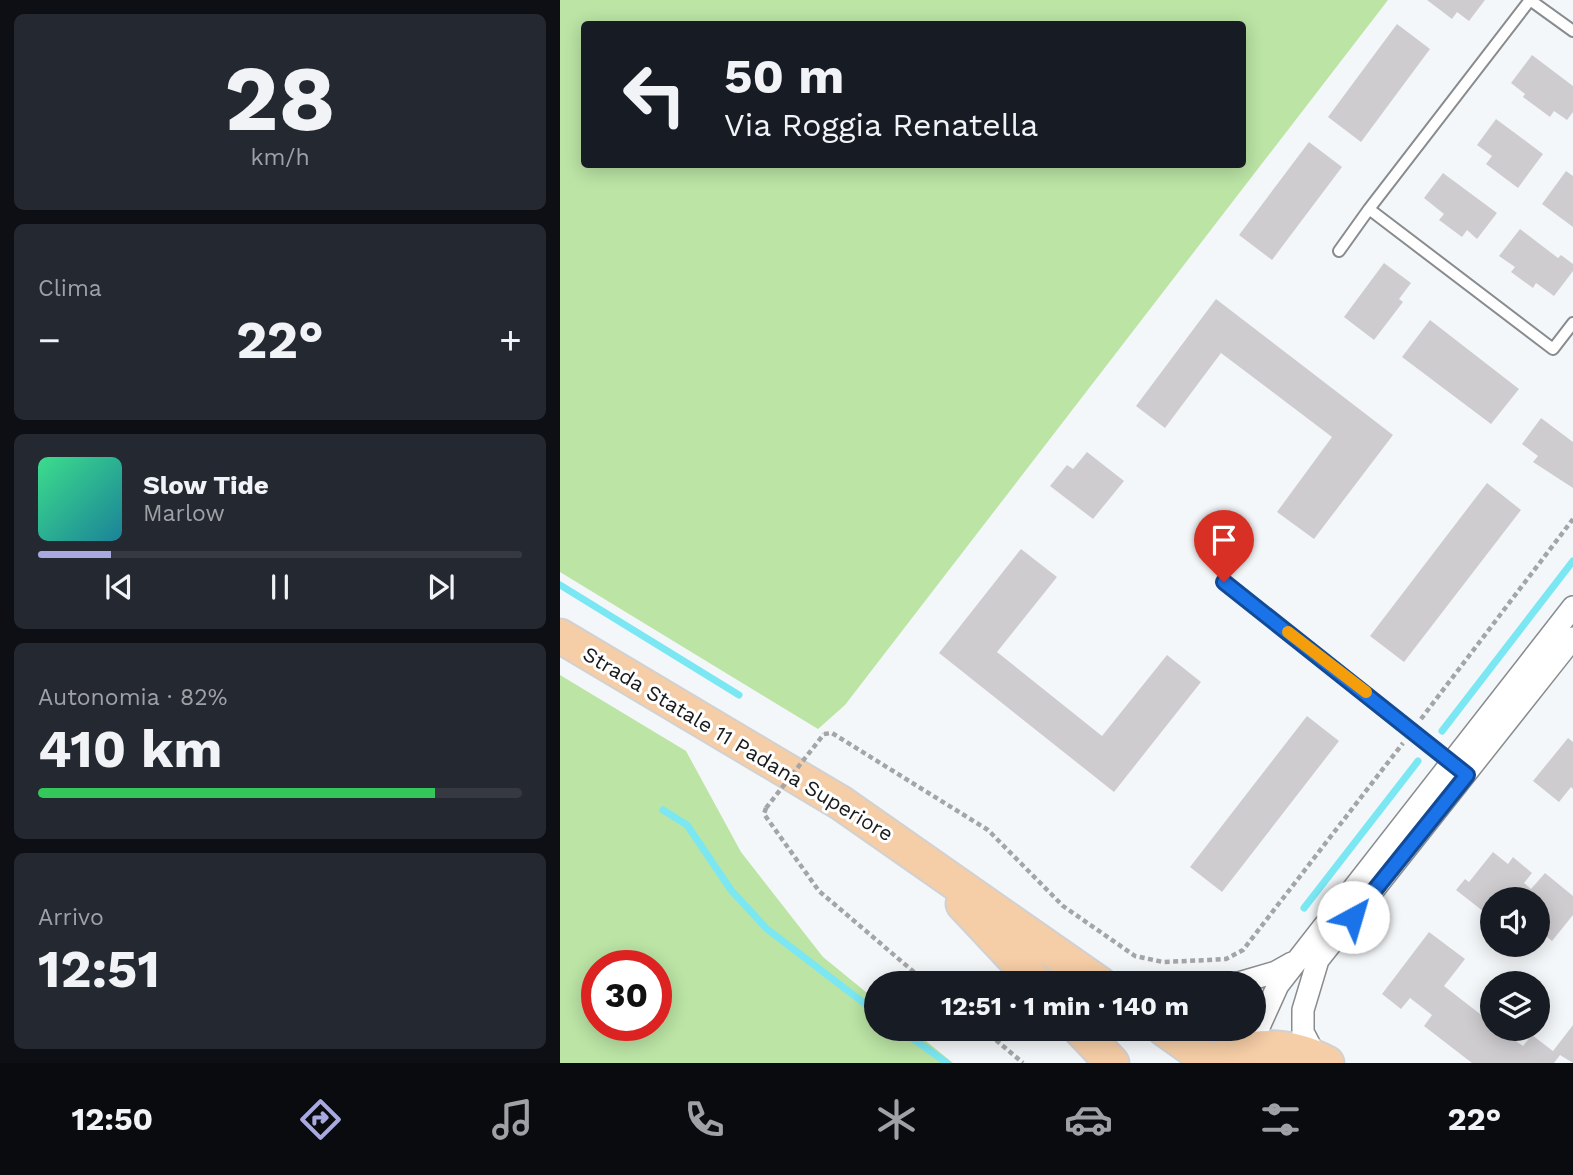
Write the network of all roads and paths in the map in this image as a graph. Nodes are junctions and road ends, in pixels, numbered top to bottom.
1 (1573, 31) edge
2 (1369, 209) junction
3 (1339, 251) dead end
4 (1573, 323) edge
5 (1573, 519) edge
6 (1224, 582) dead end
7 (1573, 607) edge
8 (560, 636) edge
9 (1573, 638) edge
10 (1413, 729) junction
11 (1460, 769) junction
12 (916, 853) junction
13 (1307, 950) junction
14 (913, 971) edge
15 (1026, 971) edge
16 (1087, 971) edge
17 (1266, 975) edge
18 (997, 1041) edge
19 (1091, 1041) edge
20 (1181, 1041) edge
21 (1249, 1049) junction
22 (1322, 1060) edge
23 (1023, 1063) edge
24 (1112, 1063) edge
25 (1212, 1063) edge

1 - 2 lane
2 - 3 lane
2 - 4 lane
5 - 10 path
6 - 10 lane
7 - 11 street
8 - 12 main road, Strada Statale 11 Padana Superiore
9 - 11 street
10 - 11 lane
10 - 14 path, bridge
11 - 13 street
11 - 22 street
12 - 15 main road, Strada Statale 11 Padana Superiore
12 - 16 main road, Strada Statale 11 Padana Superiore
13 - 17 street
13 - 21 street
18 - 23 path
19 - 24 main road
20 - 25 main road
21 - 22 main road
21 - 25 main road

